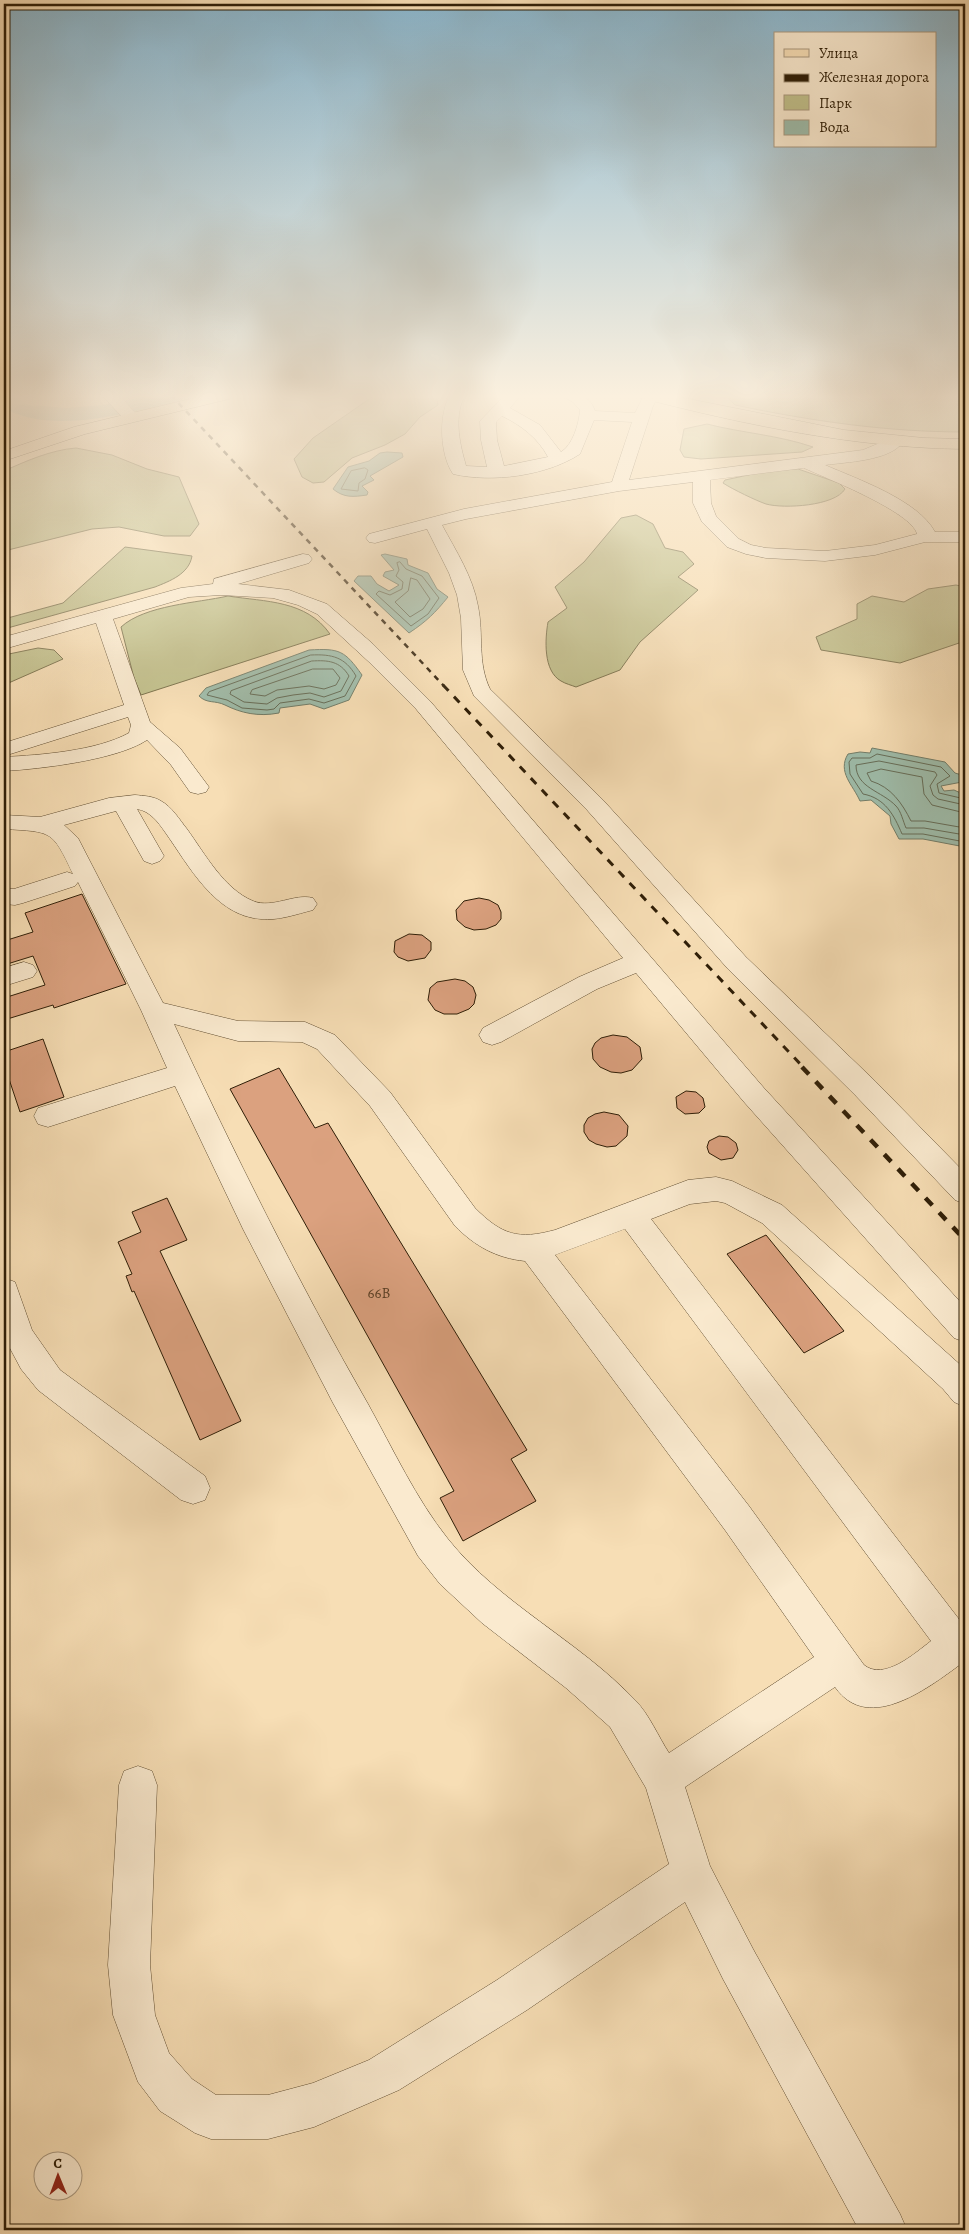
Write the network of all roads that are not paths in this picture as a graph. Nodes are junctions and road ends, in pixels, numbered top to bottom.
1 (541, 499) edge
2 (702, 499) edge
3 (882, 499) edge
4 (432, 522) junction
5 (925, 537) junction
6 (965, 537) edge
7 (374, 538) dead end
8 (303, 560) dead end
9 (188, 592) junction
10 (103, 616) junction
11 (4, 643) edge
12 (138, 717) junction
13 (4, 750) edge
14 (4, 764) edge
15 (198, 787) dead end
16 (123, 804) junction
17 (4, 822) edge
18 (47, 826) junction
19 (4, 842) edge
20 (152, 856) dead end
21 (67, 880) dead end
22 (4, 896) edge
23 (305, 904) dead end
24 (639, 961) junction
25 (154, 1010) junction
26 (492, 1036) dead end
27 (182, 1073) junction
28 (48, 1116) dead end
29 (965, 1192) edge
30 (631, 1214) junction
31 (533, 1248) junction
32 (4, 1291) edge
33 (965, 1328) edge
34 (965, 1392) edge
35 (192, 1488) dead end
36 (839, 1662) junction
37 (663, 1779) junction
38 (138, 1784) dead end
39 (692, 1873) junction
40 (884, 2230) edge

1 - 4 street
2 - 5 street
3 - 5 street
4 - 7 street
4 - 29 street
5 - 6 street
8 - 9 street
9 - 10 street
9 - 24 street
10 - 11 street
10 - 12 street
12 - 13 street
12 - 14 street
12 - 15 street
16 - 18 street
16 - 20 street
16 - 23 street
17 - 18 street
18 - 19 street
18 - 25 street
21 - 22 street
24 - 26 street
24 - 33 street
25 - 27 street
25 - 31 street
27 - 28 street
27 - 37 street
30 - 31 street
30 - 34 street
30 - 36 street
31 - 36 street
32 - 35 street
36 - 37 street
37 - 39 street
38 - 39 street
39 - 40 street

